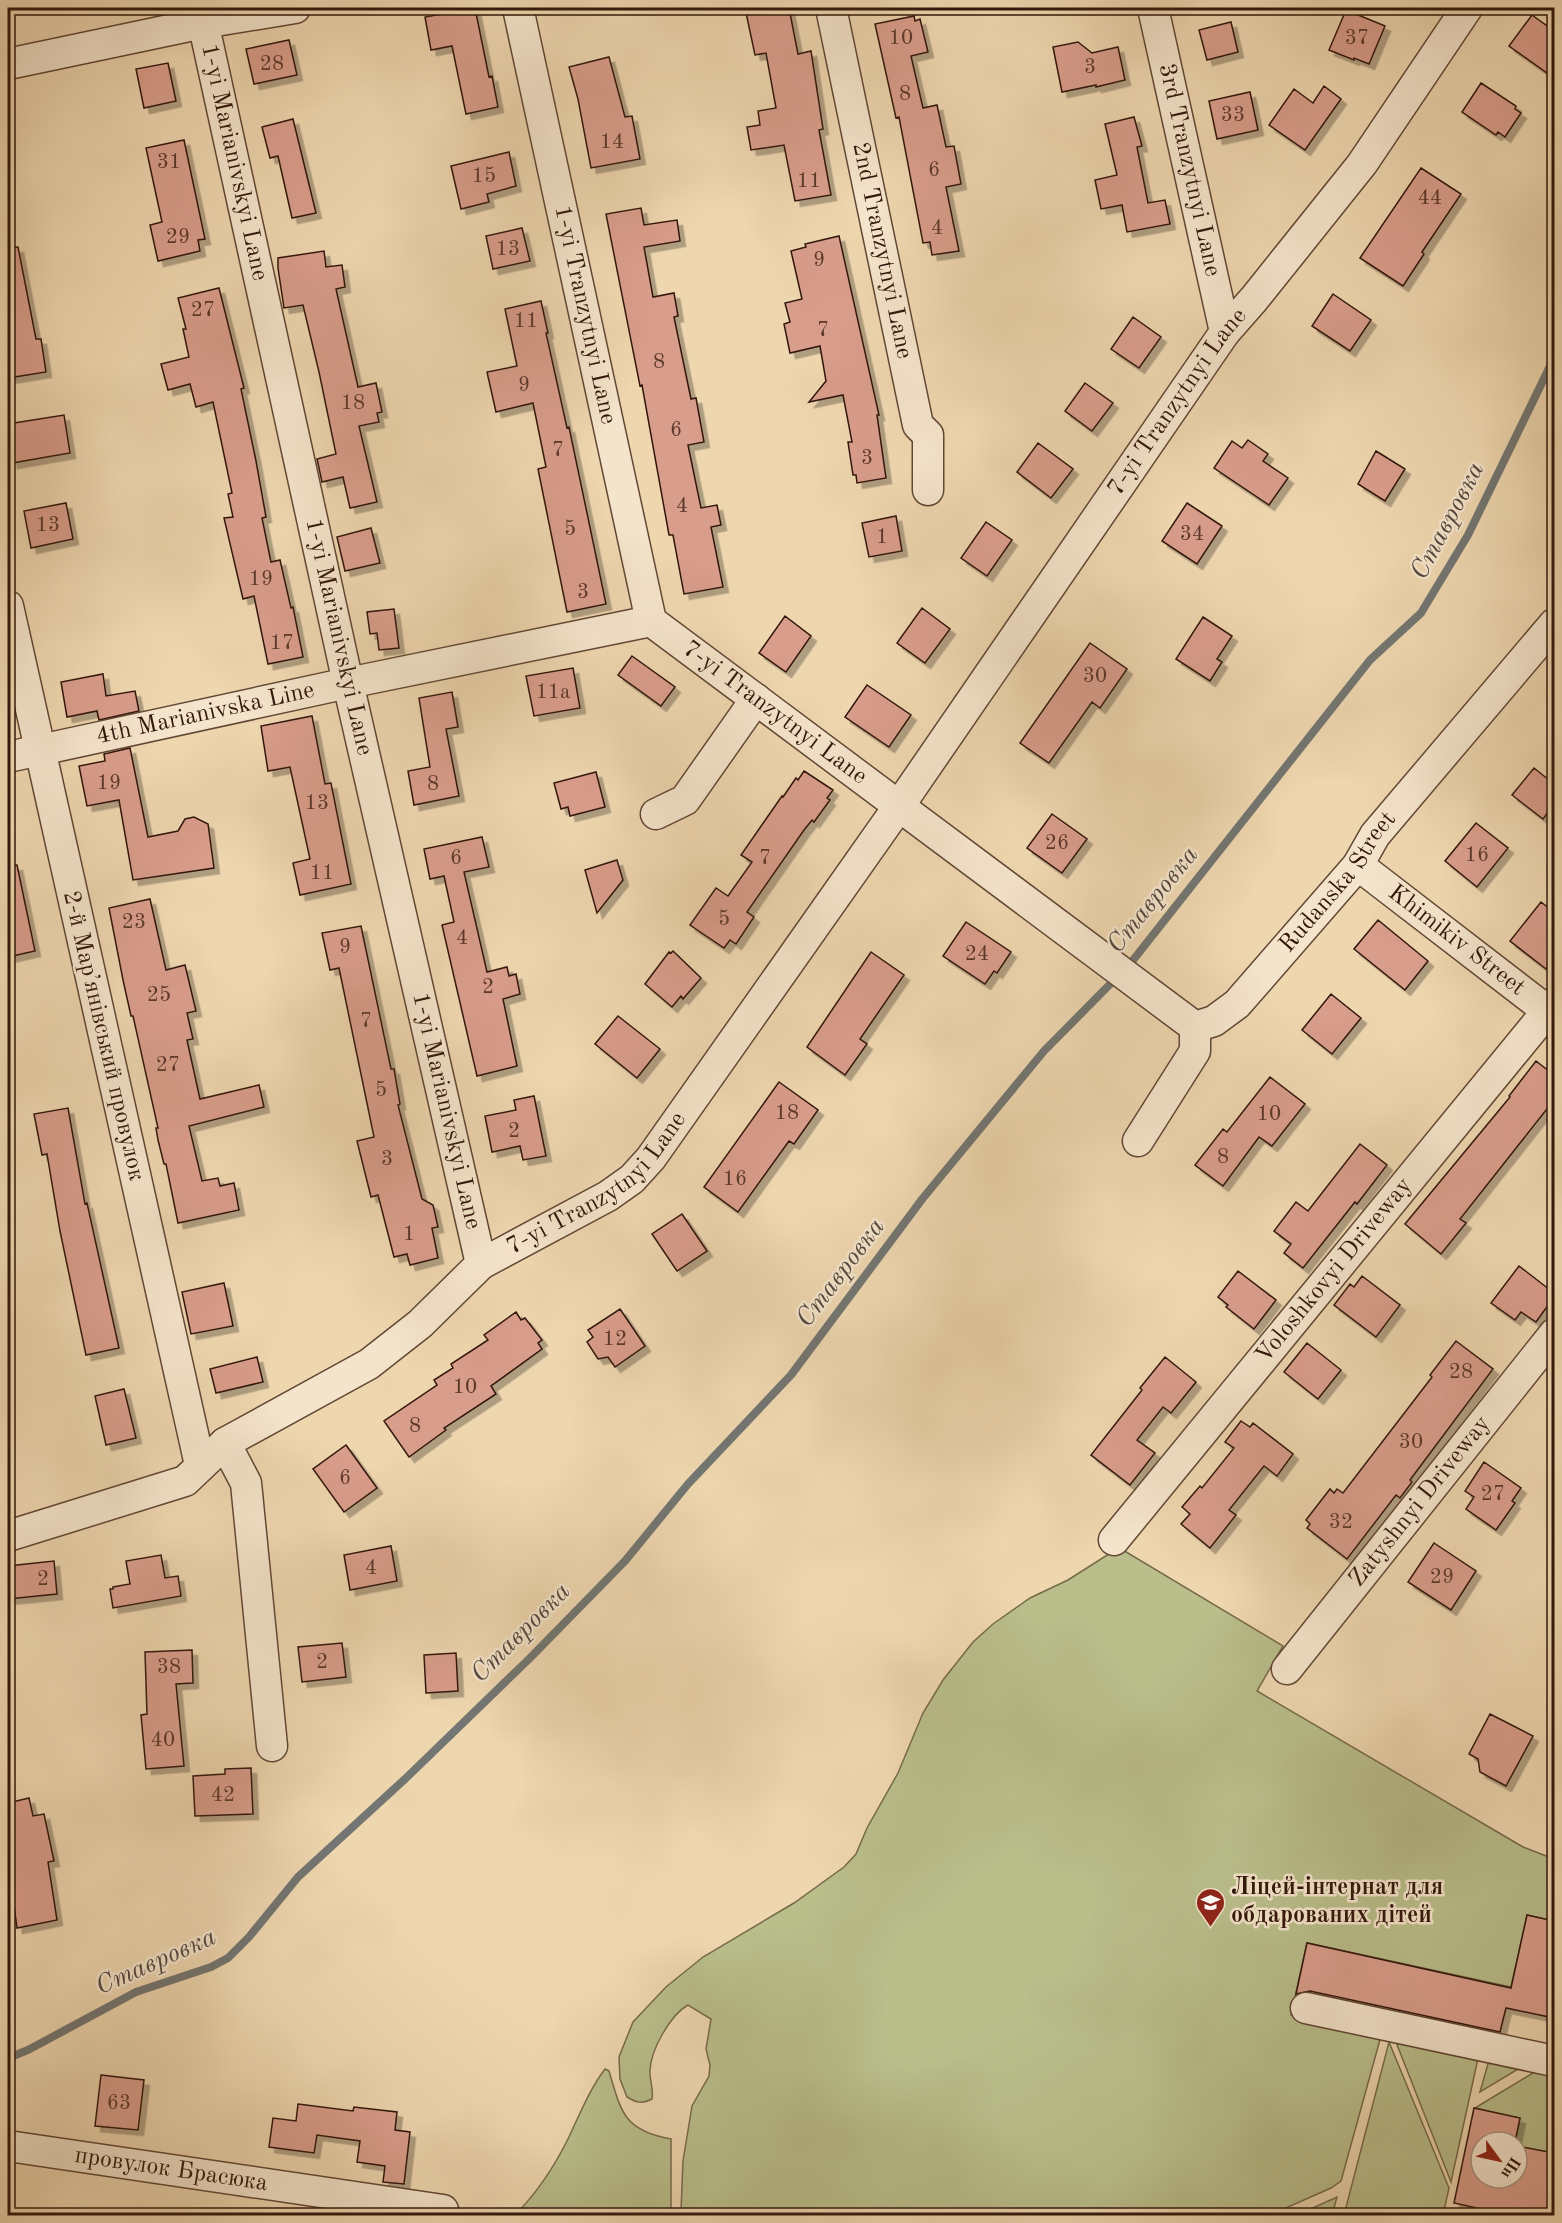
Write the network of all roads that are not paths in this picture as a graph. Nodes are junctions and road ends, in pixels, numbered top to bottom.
1 (296, 8) edge
2 (518, 8) edge
3 (831, 8) edge
4 (1153, 8) edge
5 (1467, 8) edge
6 (201, 15) edge
7 (8, 64) edge
8 (1225, 332) junction
9 (928, 490) dead end
10 (8, 606) edge
11 (651, 621) junction
12 (1554, 624) edge
13 (348, 683) junction
14 (756, 699) junction
15 (38, 751) junction
16 (8, 757) edge
17 (899, 806) junction
18 (656, 814) dead end
19 (1358, 865) junction
20 (1552, 1010) edge
21 (1195, 1027) junction
22 (1138, 1141) dead end
23 (482, 1264) junction
24 (1554, 1334) edge
25 (225, 1443) junction
26 (200, 1465) junction
27 (8, 1536) edge
28 (1114, 1540) dead end
29 (1287, 1669) dead end
30 (272, 1746) dead end
31 (1306, 2008) dead end
32 (1554, 2061) edge
33 (8, 2146) edge
34 (443, 2210) dead end

1 - 6 street
2 - 11 street, 1-yi Tranzytnyi Lane
3 - 9 street, 2nd Tranzytnyi Lane
4 - 8 street, 3rd Tranzytnyi Lane
5 - 8 street, 7-yi Tranzytnyi Lane
6 - 7 street
6 - 13 street, 1-yi Marianivskyi Lane
8 - 17 street, 7-yi Tranzytnyi Lane
10 - 15 street, 2-й Марʼянівський провулок
11 - 13 street, 4th Marianivska Line
11 - 14 street, 7-yi Tranzytnyi Lane
12 - 19 street, Rudanska Street
13 - 15 street, 4th Marianivska Line
13 - 23 street, 1-yi Marianivskyi Lane
14 - 17 street, 7-yi Tranzytnyi Lane
14 - 18 street
15 - 16 street, 4th Marianivska Line
15 - 26 street, 2-й Марʼянівський провулок
17 - 21 street, 7-yi Tranzytnyi Lane
17 - 23 street, 7-yi Tranzytnyi Lane
19 - 20 street, Khimikiv Street
19 - 21 street, Rudanska Street
20 - 28 street, Voloshkovyi Driveway
21 - 22 street
23 - 25 street, 7-yi Tranzytnyi Lane
24 - 29 street, Zatyshnyi Driveway
25 - 26 street, 7-yi Tranzytnyi Lane
25 - 30 street
26 - 27 street, 7-yi Tranzytnyi Lane
31 - 32 street
33 - 34 street, провулок Брасюка

